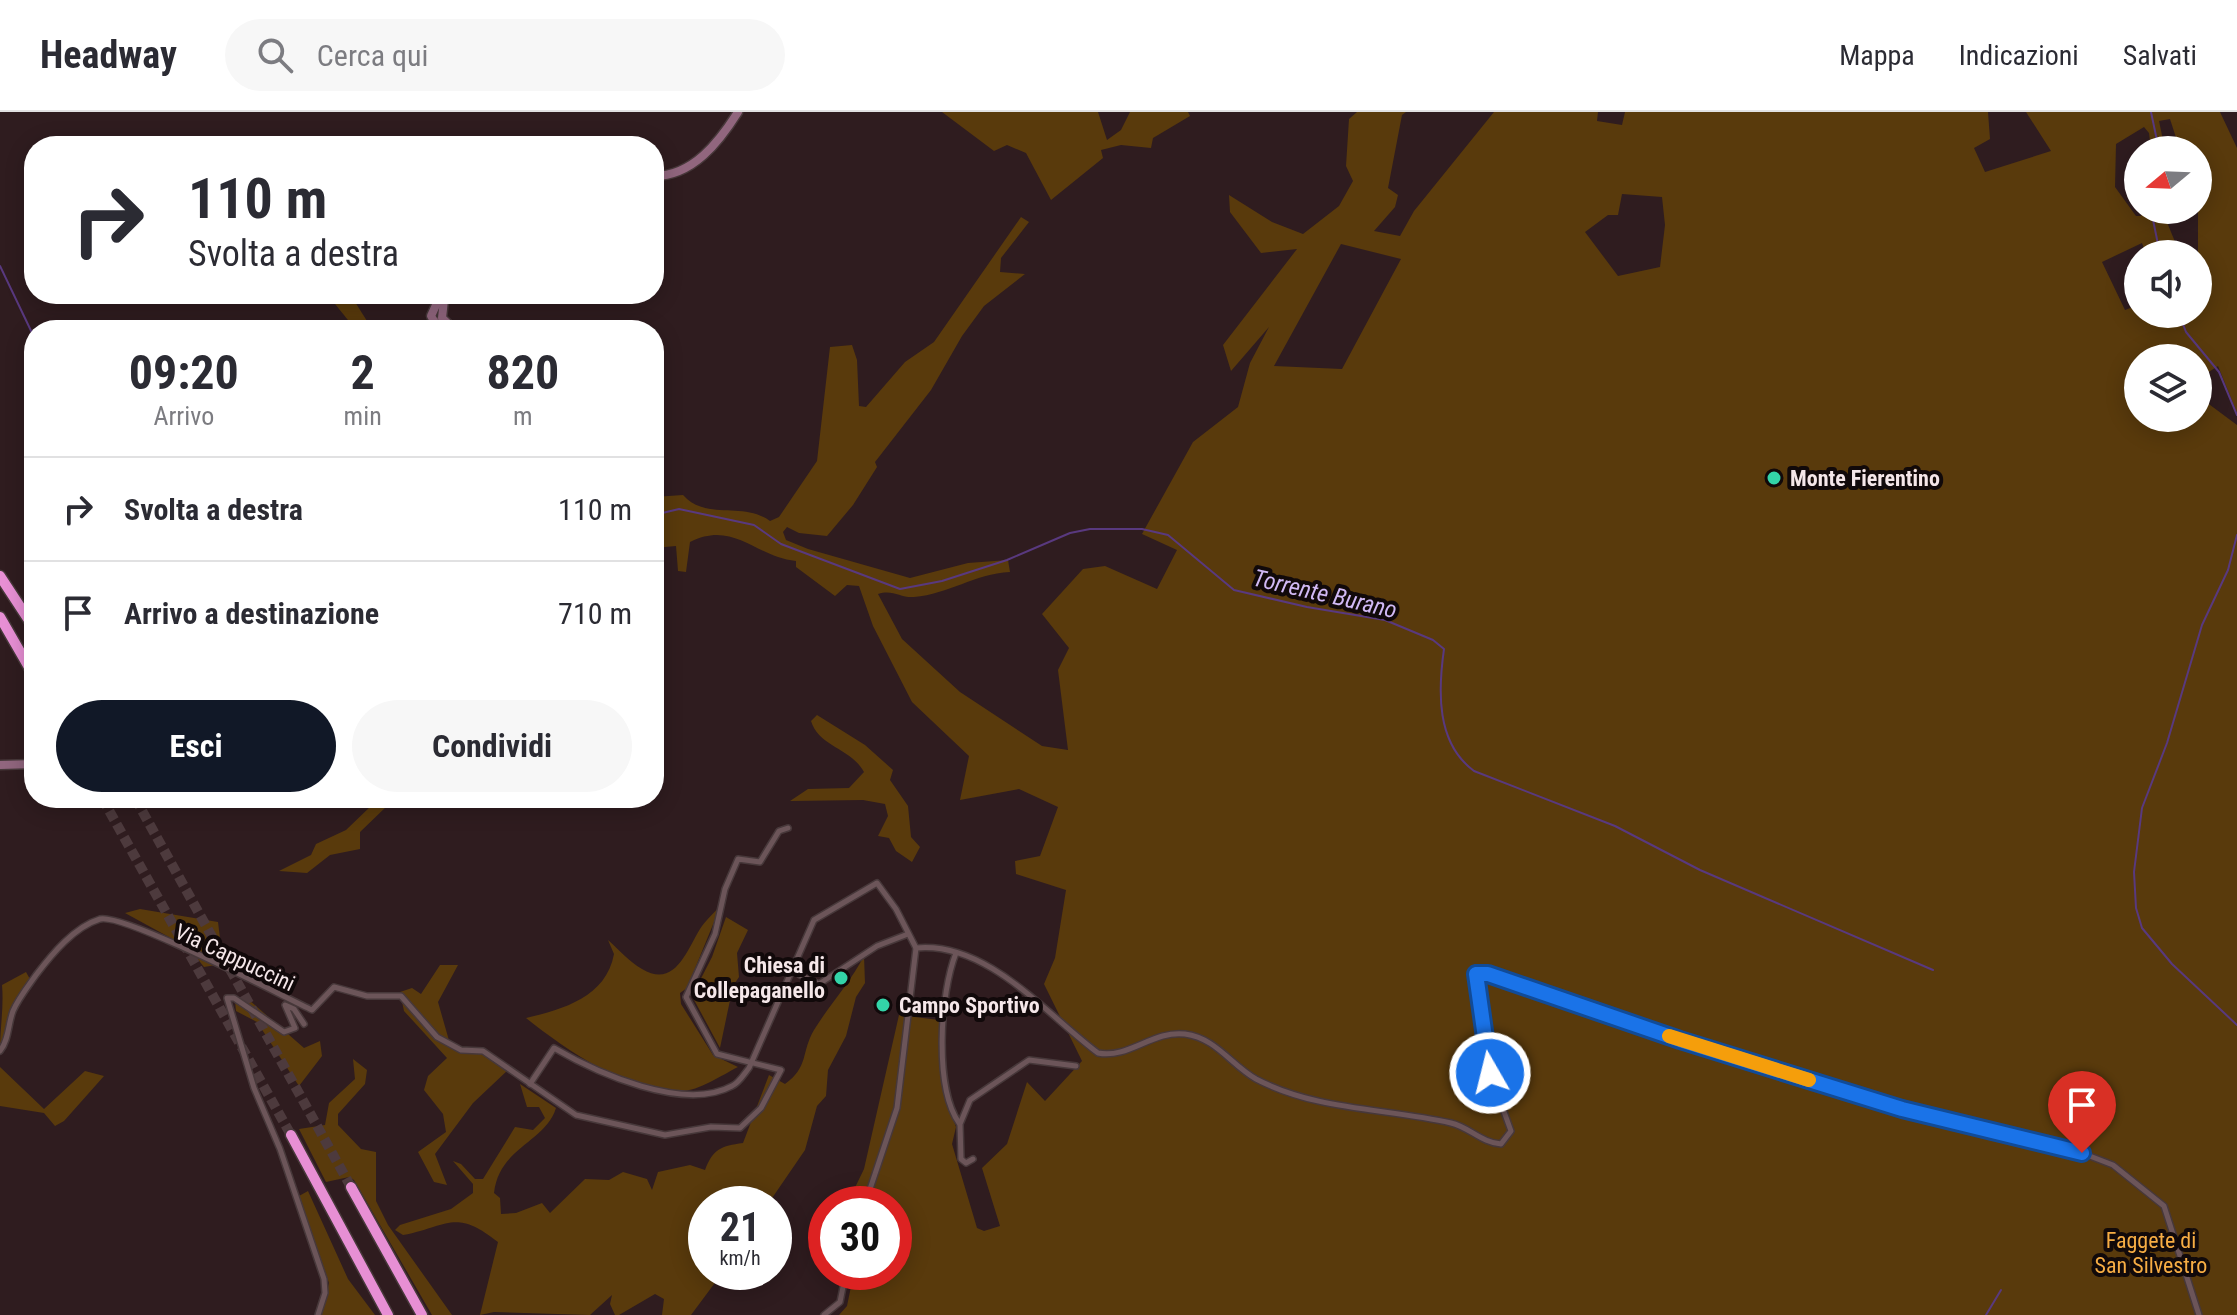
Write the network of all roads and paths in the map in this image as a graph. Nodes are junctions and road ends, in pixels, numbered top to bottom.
1 (738, 112) edge
2 (664, 175) edge
3 (440, 304) edge
4 (438, 320) edge
5 (0, 576) edge
6 (24, 613) edge
7 (0, 617) edge
8 (24, 659) edge
9 (24, 764) edge
10 (0, 765) edge
11 (788, 828) dead end
12 (908, 934) junction
13 (916, 948) junction
14 (956, 953) junction
15 (800, 975) dead end
16 (304, 1024) dead end
17 (0, 1051) edge
18 (751, 1064) junction
19 (1076, 1066) dead end
20 (530, 1084) junction
21 (960, 1124) junction
22 (291, 1135) tunnel mouth
23 (973, 1159) dead end
24 (871, 1186) edge
25 (351, 1187) tunnel mouth
26 (842, 1290) edge
27 (318, 1315) edge
28 (388, 1315) edge
29 (422, 1315) edge
30 (824, 1315) edge
31 (2199, 1315) edge

1 - 2 main road
3 - 4 main road
5 - 6 highway
7 - 8 highway
9 - 10 main road
11 - 18 street
12 - 13 street
12 - 15 street
12 - 18 street
13 - 14 street
13 - 24 street
14 - 21 street
14 - 31 street
16 - 27 street
17 - 20 street, Via Cappuccini
18 - 20 street
18 - 20 street, Via Cappuccini
19 - 21 street
21 - 23 street
22 - 28 highway
25 - 29 highway
26 - 30 street

